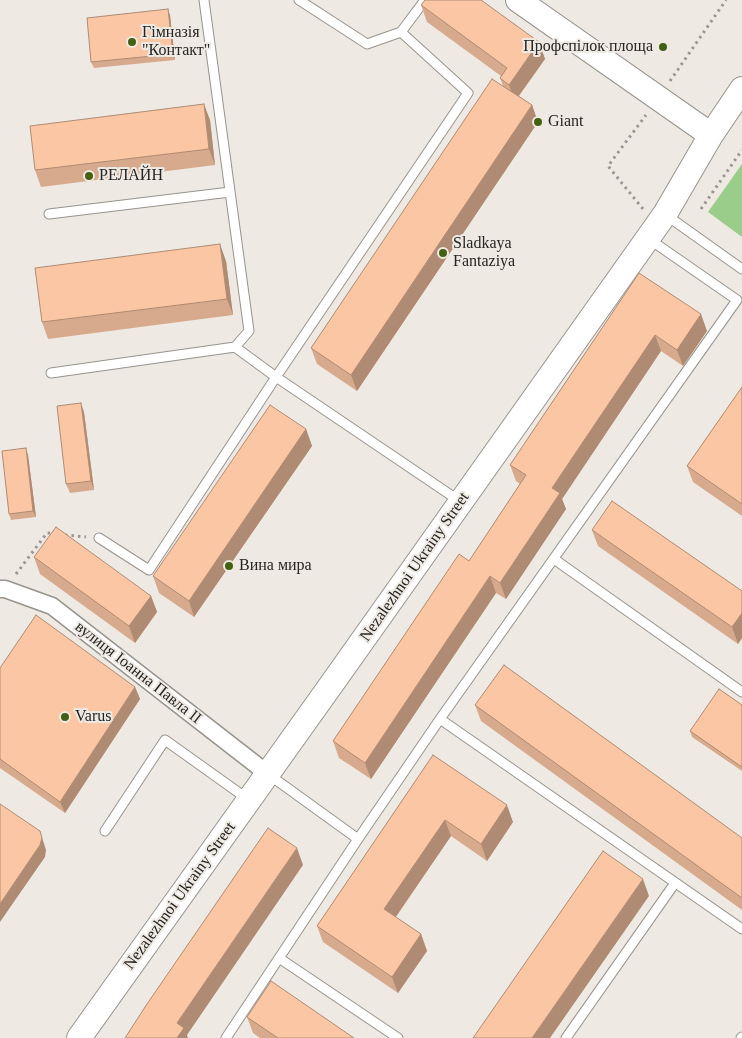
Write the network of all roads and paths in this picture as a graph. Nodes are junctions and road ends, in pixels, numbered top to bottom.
1 (204, 0) edge
2 (299, 0) edge
3 (425, 0) edge
4 (523, 1) edge
5 (401, 32) junction
6 (742, 89) edge
7 (711, 135) junction
8 (742, 150) edge
9 (230, 192) junction
10 (701, 208) dead end
11 (49, 214) dead end
12 (665, 214) junction
13 (648, 238) junction
14 (742, 269) edge
15 (235, 347) junction
16 (51, 373) dead end
17 (276, 377) junction
18 (462, 502) junction
19 (56, 534) edge
20 (64, 534) edge
21 (99, 538) joint
22 (554, 559) junction
23 (3, 589) edge
24 (742, 692) edge
25 (440, 719) junction
26 (268, 774) junction
27 (249, 800) junction
28 (105, 831) dead end
29 (358, 839) junction
30 (675, 883) junction
31 (742, 929) edge
32 (279, 958) junction
33 (79, 1038) edge
34 (226, 1038) edge
35 (398, 1038) edge
36 (566, 1038) edge

1 - 9 lane
2 - 5 lane
3 - 5 lane
4 - 7 street
5 - 17 lane
6 - 7 street, Nezalezhnoi Ukrainy Street
7 - 12 street, Nezalezhnoi Ukrainy Street
8 - 10 path
9 - 11 lane
9 - 15 lane
12 - 13 street, Nezalezhnoi Ukrainy Street
12 - 14 lane
13 - 18 street, Nezalezhnoi Ukrainy Street
13 - 22 lane
15 - 16 lane
15 - 17 lane
17 - 18 lane
17 - 21 lane
18 - 26 street, Nezalezhnoi Ukrainy Street
19 - 23 path
20 - 21 path
22 - 24 lane
22 - 25 lane
23 - 26 street, вулиця Іоанна Павла ІІ
25 - 29 lane
25 - 30 lane
26 - 27 street, Nezalezhnoi Ukrainy Street
26 - 29 lane
27 - 28 lane
27 - 33 street, Nezalezhnoi Ukrainy Street
29 - 32 lane
30 - 31 lane
30 - 36 lane
32 - 34 lane
32 - 35 lane

